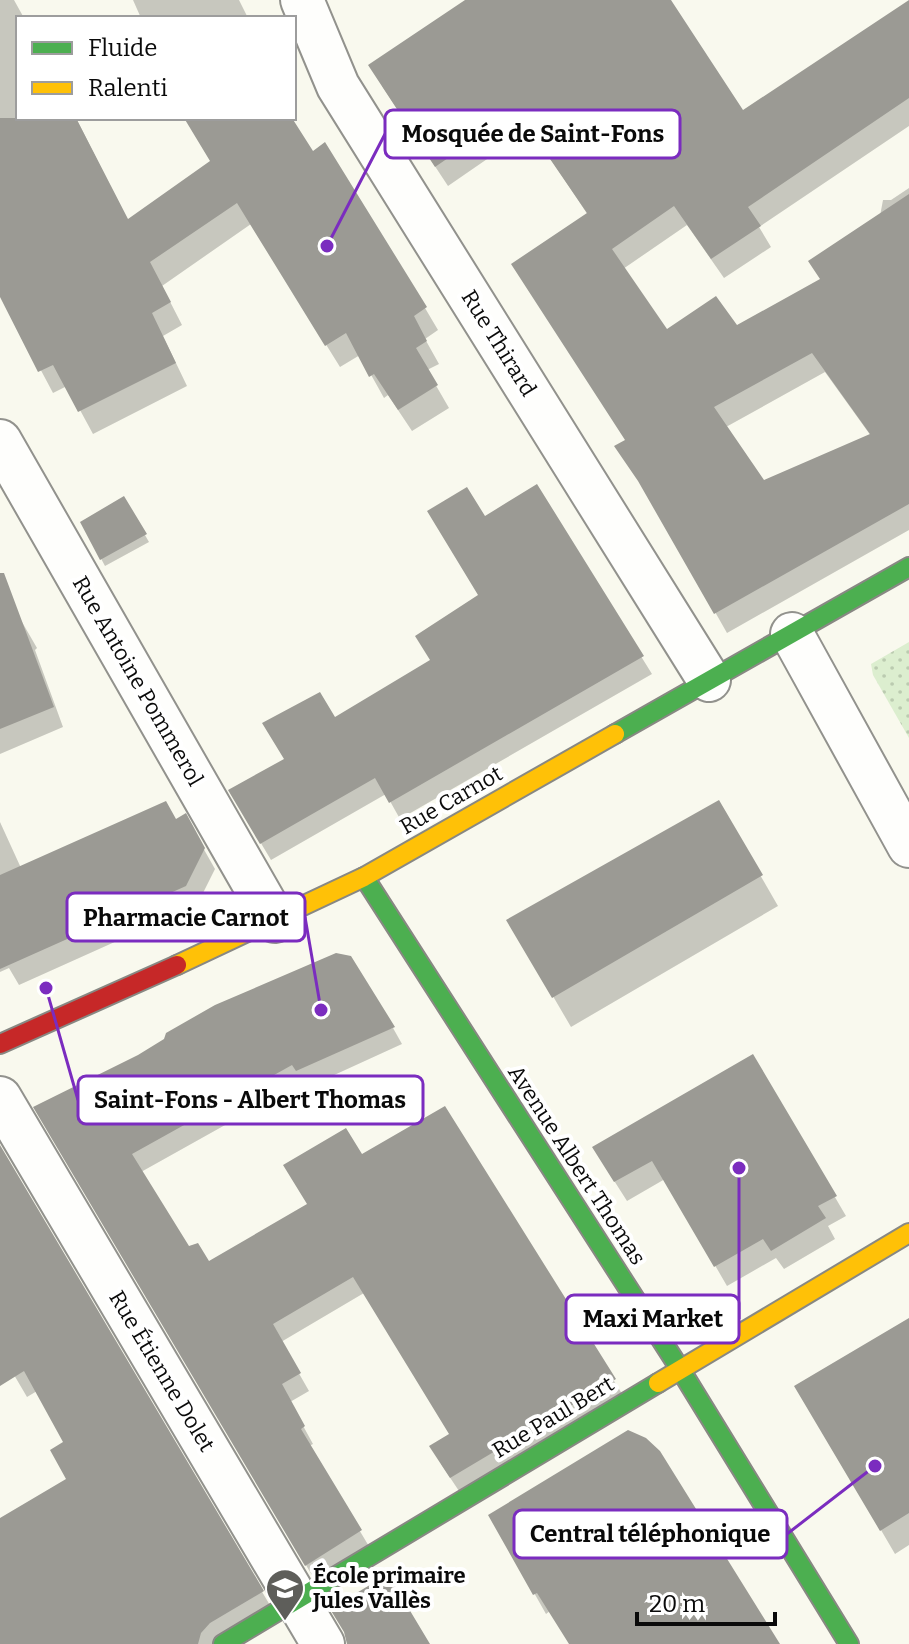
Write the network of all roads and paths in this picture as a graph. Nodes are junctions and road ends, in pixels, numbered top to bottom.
1 (302, 0) edge
2 (0, 441) edge
3 (909, 567) edge
4 (792, 634) junction
5 (709, 680) junction
6 (909, 846) edge
7 (364, 877) junction
8 (275, 921) junction
9 (0, 1044) edge
10 (0, 1098) edge
11 (909, 1233) edge
12 (680, 1369) junction
13 (297, 1601) junction
14 (223, 1644) edge
15 (323, 1644) edge
16 (849, 1644) edge

1 - 5 street, Rue Thirard
2 - 8 street, Rue Antoine Pommerol
3 - 4 street, Rue Carnot
4 - 5 street, Rue Carnot
4 - 6 street
5 - 7 street, Rue Carnot
7 - 8 street, Rue Carnot
7 - 12 street, Avenue Albert Thomas
8 - 9 street, Rue Carnot
10 - 13 street, Rue Étienne Dolet
11 - 12 street, Rue Paul Bert
12 - 13 street, Rue Paul Bert
12 - 16 street, Avenue Albert Thomas
13 - 14 street, Rue Paul Bert
13 - 15 street, Rue Étienne Dolet

